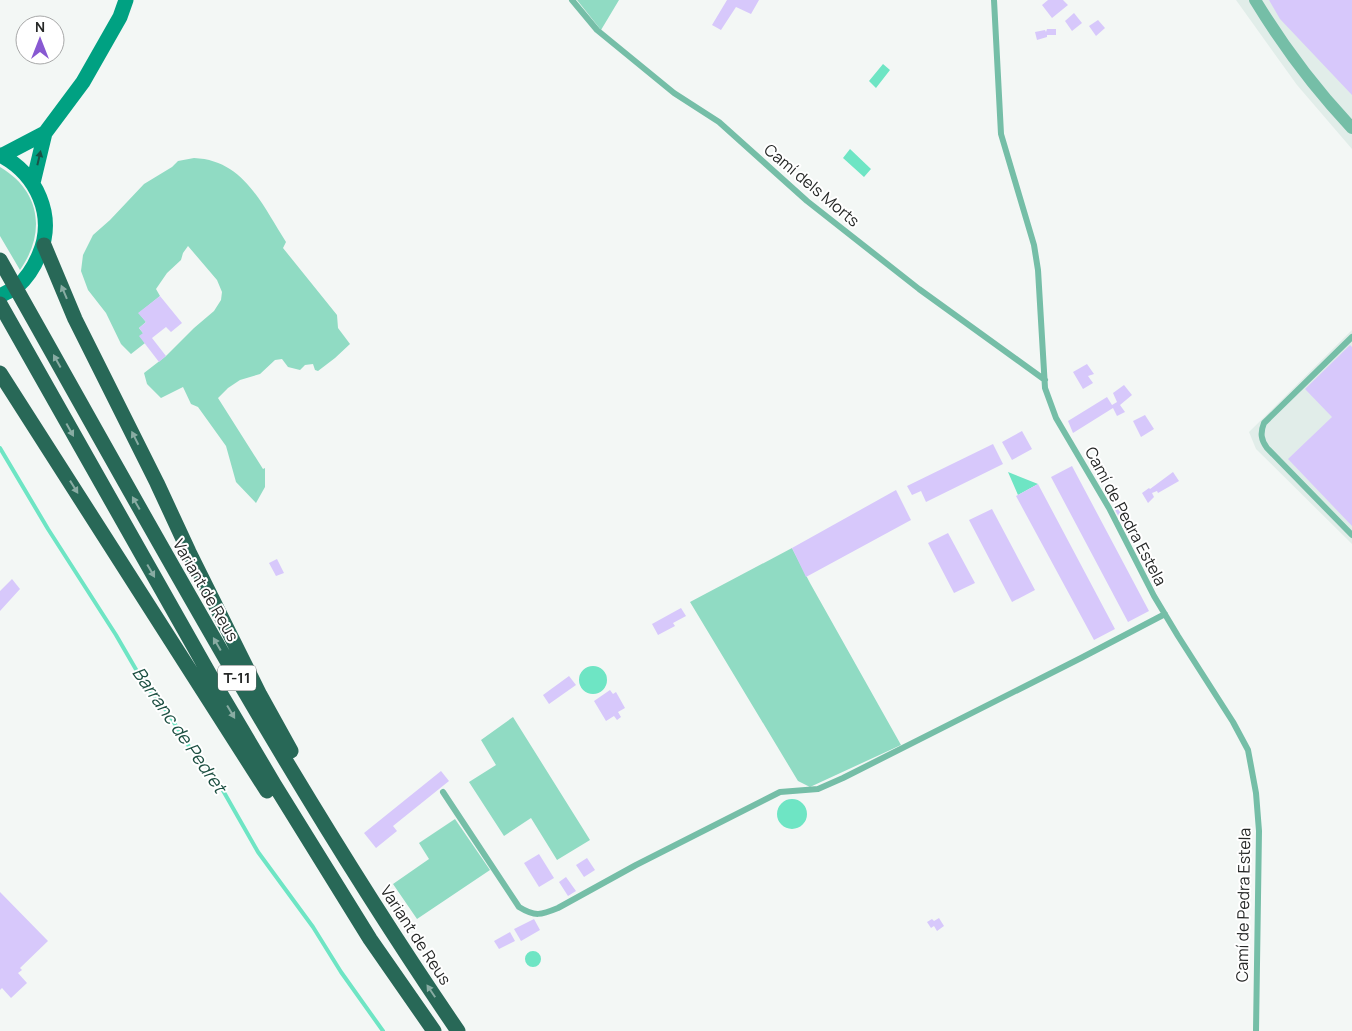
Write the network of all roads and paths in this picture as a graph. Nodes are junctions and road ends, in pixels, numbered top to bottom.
1 (126, 0) edge
2 (572, 0) edge
3 (994, 0) edge
4 (1255, 0) edge
5 (1351, 126) edge
6 (45, 133) junction
7 (1, 155) edge
8 (33, 183) junction
9 (44, 245) junction
10 (0, 260) edge
11 (0, 296) edge
12 (0, 304) edge
13 (1352, 337) edge
14 (0, 373) edge
15 (1045, 380) junction
16 (1352, 535) edge
17 (1164, 614) junction
18 (443, 792) dead end
19 (400, 946) junction
20 (432, 1031) edge
21 (458, 1031) edge
22 (1256, 1031) edge

1 - 6 main road
2 - 15 lane, Camí dels Morts
3 - 15 lane, Camí de Pedra Estela
4 - 5 street
6 - 7 main road
8 -> 6 main road
7 - 8 main road
8 - 9 main road
9 - 11 main road
19 -> 9 highway
19 -> 10 highway, Variant de Reus / T-11
12 -> 20 highway, T-11
13 - 16 lane
14 -> 20 highway
15 - 17 lane, Camí de Pedra Estela
17 - 18 lane
17 - 22 lane, Camí de Pedra Estela
21 -> 19 highway, Variant de Reus / T-11

